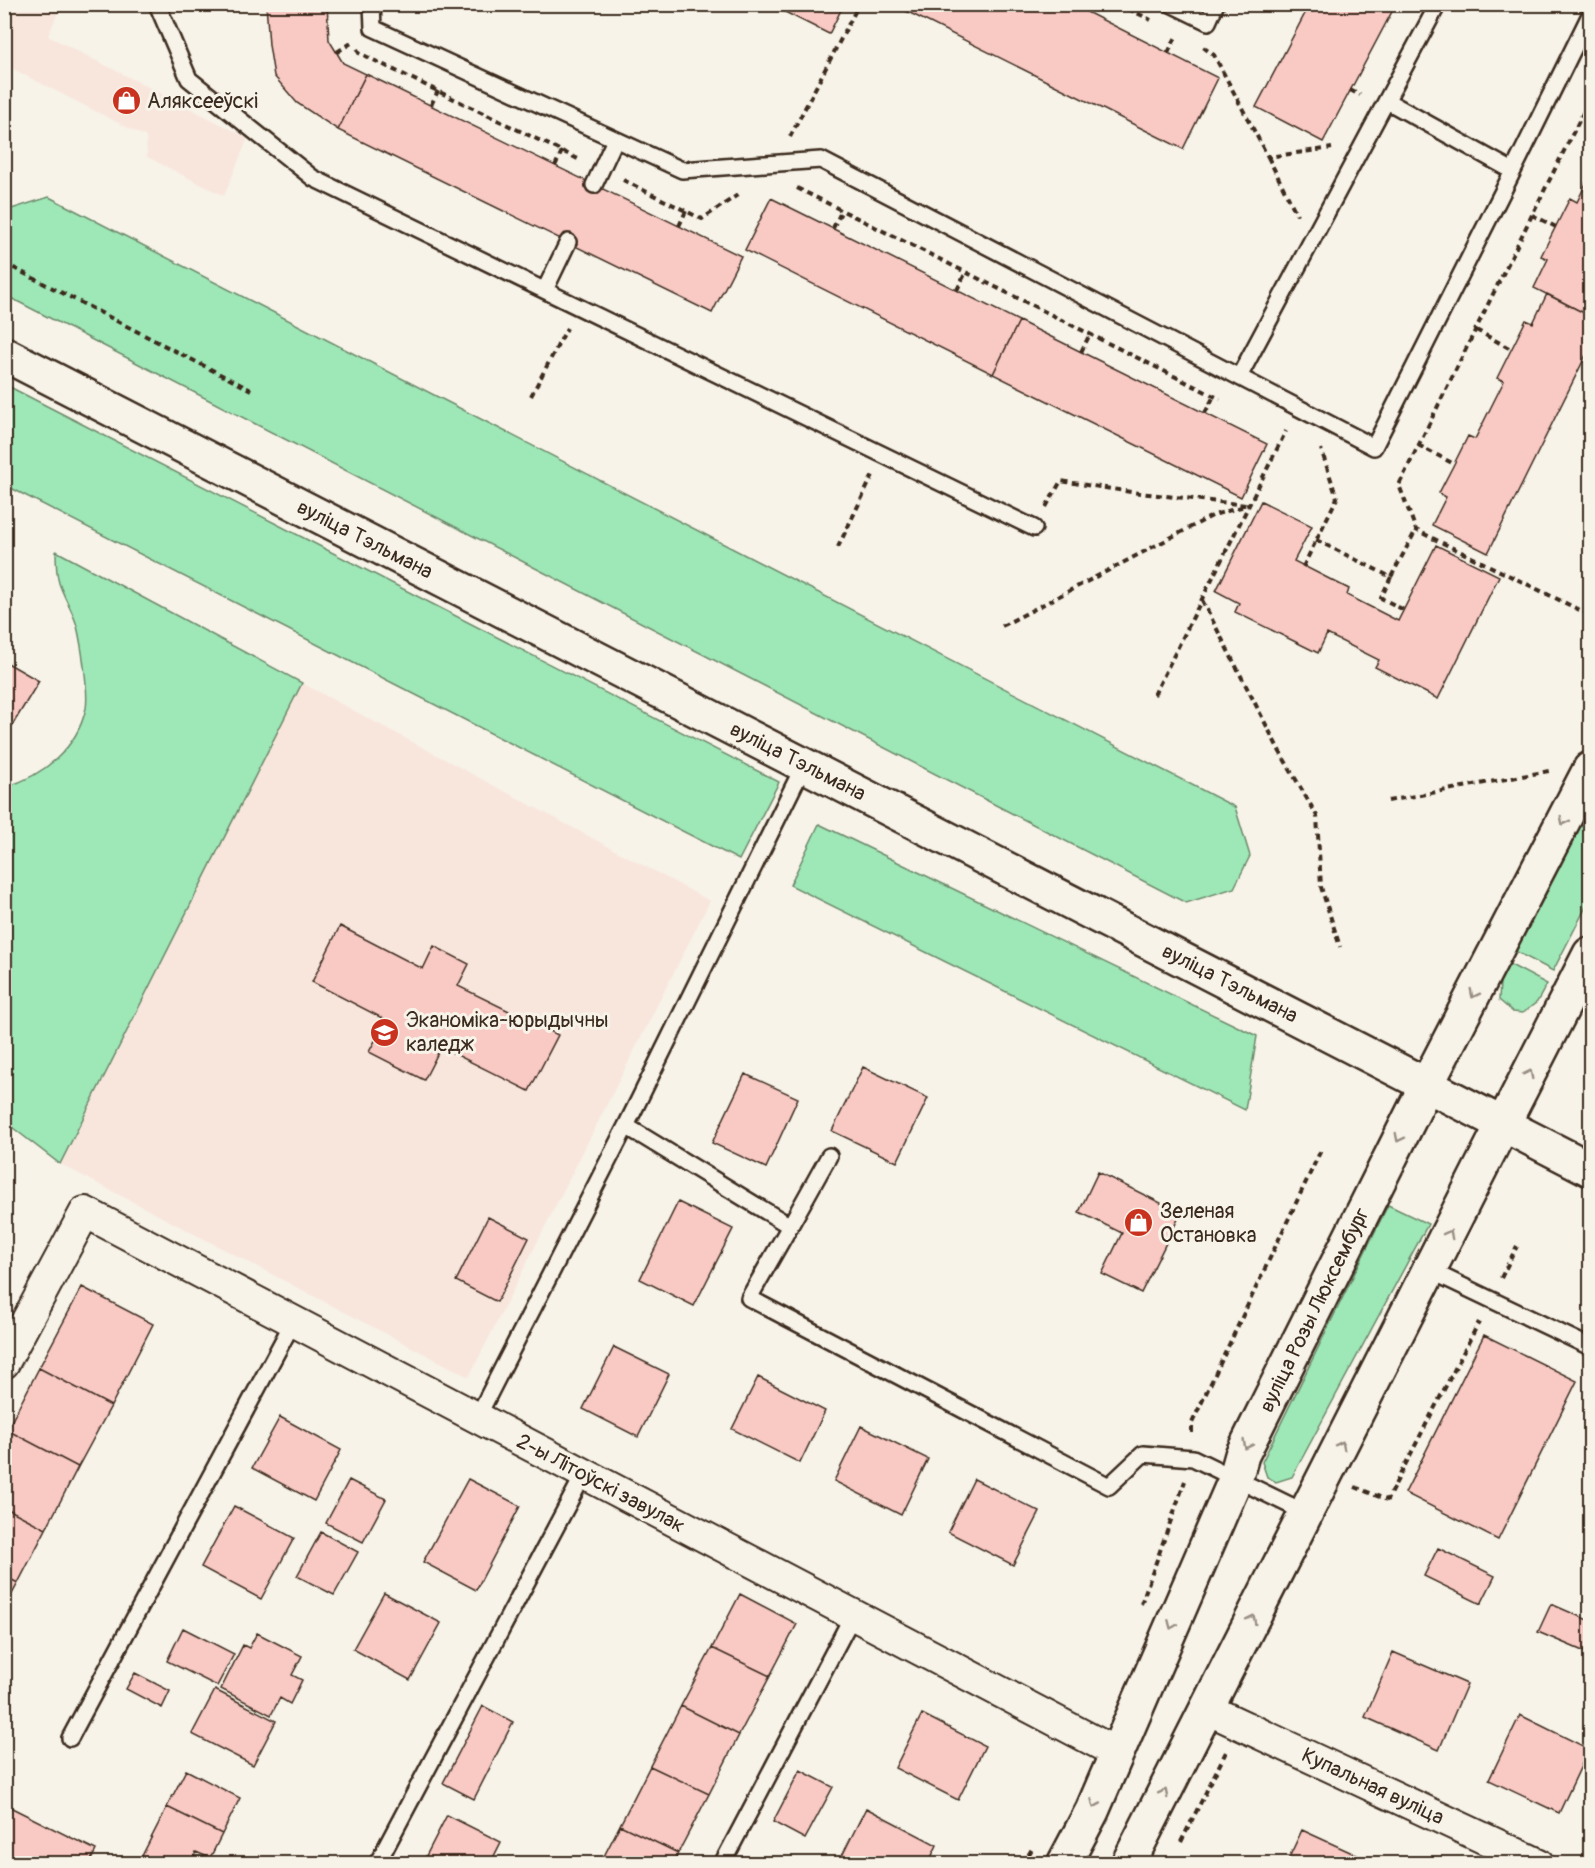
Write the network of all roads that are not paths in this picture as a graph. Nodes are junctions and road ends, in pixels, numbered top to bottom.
1 (157, 4) edge
2 (372, 4) edge
3 (1171, 4) edge
4 (1216, 4) edge
5 (1438, 4) edge
6 (1590, 15) edge
7 (1387, 101) junction
8 (615, 140) junction
9 (1513, 171) junction
10 (594, 184) dead end
11 (567, 242) dead end
12 (545, 290) junction
13 (4, 354) edge
14 (1240, 375) junction
15 (1034, 528) road end
16 (804, 765) junction
17 (1575, 769) edge
18 (1590, 954) edge
19 (1426, 1086) junction
20 (626, 1126) junction
21 (1502, 1126) junction
22 (829, 1156) dead end
23 (1590, 1169) edge
24 (790, 1226) junction
25 (1430, 1270) junction
26 (293, 1322) junction
27 (1590, 1347) edge
28 (4, 1363) edge
29 (477, 1418) junction
30 (584, 1474) junction
31 (1235, 1480) junction
32 (1306, 1513) junction
33 (854, 1615) junction
34 (1207, 1709) junction
35 (70, 1738) dead end
36 (1117, 1753) junction
37 (377, 1863) edge
38 (722, 1863) edge
39 (1064, 1863) edge
40 (1128, 1863) edge
41 (1539, 1863) edge

1 - 12 lane
2 - 8 lane
3 - 4 lane
5 - 7 lane
6 - 9 lane
7 - 9 lane
7 - 14 lane
8 - 10 lane
8 - 14 lane
9 - 14 lane
11 - 12 lane
12 - 15 lane
13 - 16 main road, вуліца Тэльмана
16 - 19 main road, вуліца Тэльмана
16 - 20 lane
17 -> 19 main road, вуліца Розы Люксембург
21 -> 18 main road
19 - 21 main road, вуліца Тэльмана
19 -> 31 main road, вуліца Розы Люксембург
20 - 24 lane
20 - 29 lane
21 - 23 main road, вуліца Тэльмана
25 -> 21 main road
22 - 24 lane
24 - 31 lane
25 - 27 lane
32 -> 25 main road
26 - 28 street, 2-ы Літоўскі завулак
26 - 29 street, 2-ы Літоўскі завулак
26 - 35 lane
29 - 30 street, 2-ы Літоўскі завулак
30 - 33 street, 2-ы Літоўскі завулак
30 - 37 lane
31 - 32 lane
31 -> 36 main road, вуліца Розы Люксембург
34 -> 32 main road
33 - 36 street, 2-ы Літоўскі завулак
33 - 38 lane
40 -> 34 main road
34 - 41 street, Купальная вуліца
36 -> 39 main road, вуліца Розы Люксембург

